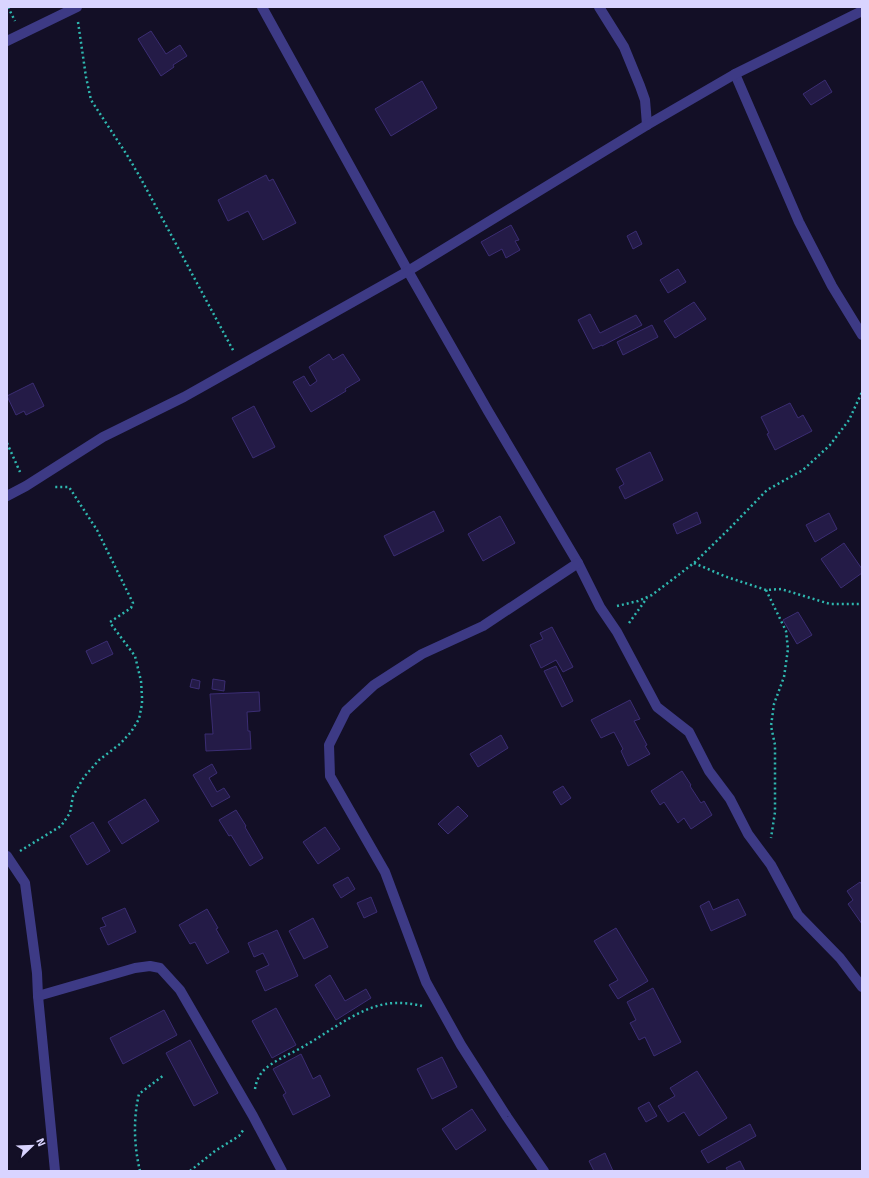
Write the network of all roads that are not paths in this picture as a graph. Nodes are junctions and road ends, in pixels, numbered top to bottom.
1 (76, 7) edge
2 (262, 7) edge
3 (599, 7) edge
4 (862, 11) edge
5 (7, 41) edge
6 (735, 74) junction
7 (647, 125) junction
8 (408, 271) junction
9 (862, 335) edge
10 (7, 496) edge
11 (578, 563) junction
12 (8, 856) edge
13 (862, 987) edge
14 (38, 996) junction
15 (55, 1171) edge
16 (282, 1171) edge
17 (544, 1171) edge

1 - 5 street
2 - 8 street
3 - 7 street
4 - 6 street
6 - 7 street
6 - 9 street
7 - 8 street
8 - 10 street
8 - 11 street
11 - 13 street
11 - 17 street
12 - 14 street
14 - 15 street
14 - 16 street

